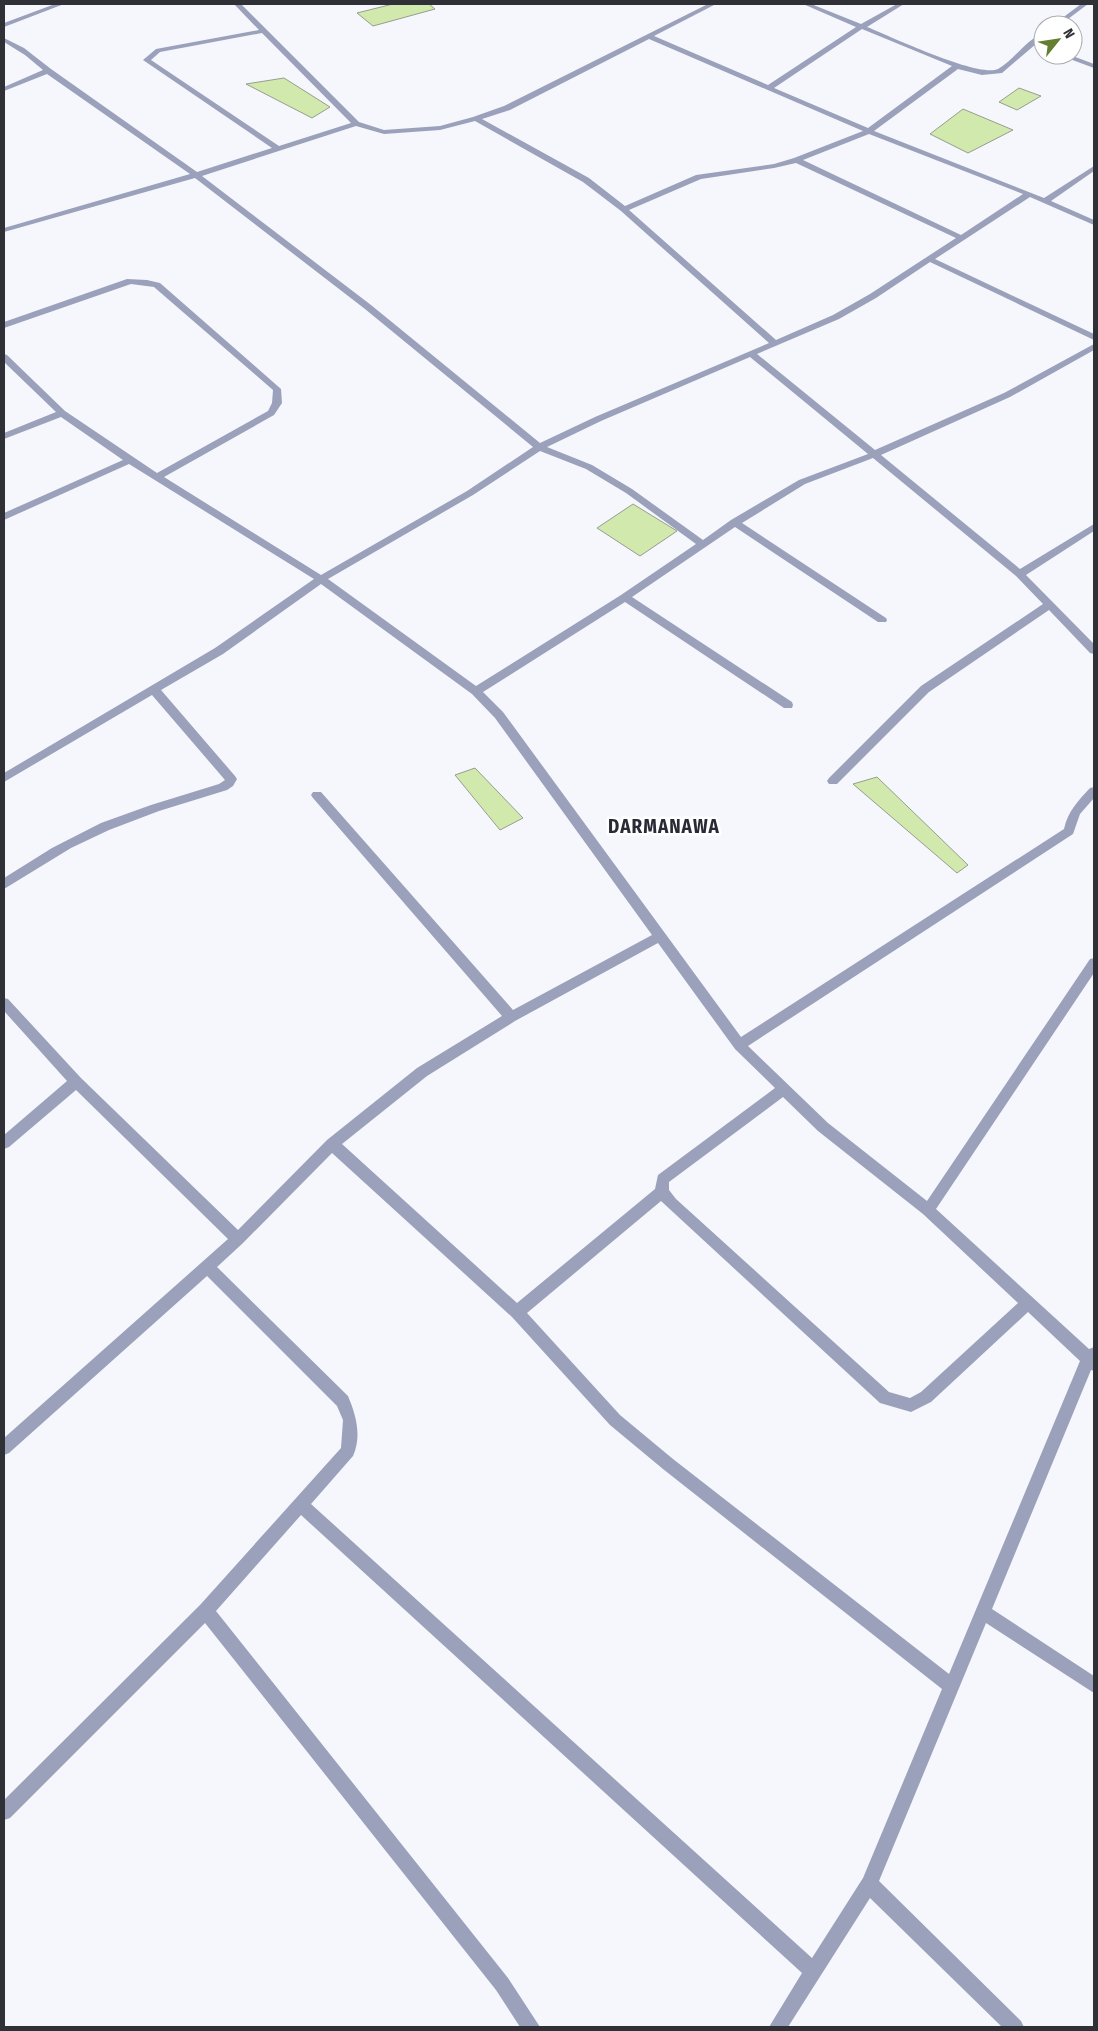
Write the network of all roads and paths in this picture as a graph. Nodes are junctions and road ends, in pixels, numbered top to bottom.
1 (61, 4) edge
2 (237, 4) edge
3 (713, 4) edge
4 (806, 4) edge
5 (901, 4) edge
6 (1085, 4) edge
7 (1070, 15) edge
8 (4, 25) edge
9 (862, 27) junction
10 (264, 31) junction
11 (647, 36) junction
12 (4, 40) edge
13 (1031, 44) edge
14 (957, 66) junction
15 (48, 71) junction
16 (768, 88) junction
17 (4, 89) edge
18 (476, 119) junction
19 (356, 124) junction
20 (869, 130) junction
21 (278, 148) junction
22 (797, 160) junction
23 (1094, 168) edge
24 (196, 175) junction
25 (1028, 194) junction
26 (1045, 201) junction
27 (624, 209) junction
28 (1094, 223) edge
29 (4, 230) edge
30 (961, 238) junction
31 (929, 260) junction
32 (4, 325) edge
33 (1094, 337) edge
34 (774, 343) junction
35 (1094, 347) edge
36 (751, 353) junction
37 (4, 357) edge
38 (62, 414) junction
39 (4, 436) edge
40 (540, 447) junction
41 (875, 454) junction
42 (130, 460) junction
43 (156, 476) junction
44 (4, 517) edge
45 (734, 522) junction
46 (1094, 527) edge
47 (704, 545) junction
48 (1020, 574) junction
49 (321, 579) junction
50 (625, 597) junction
51 (1050, 604) junction
52 (882, 620) dead end
53 (1094, 650) edge
54 (154, 690) junction
55 (476, 691) junction
56 (788, 705) dead end
57 (4, 778) edge
58 (833, 781) dead end
59 (1094, 791) edge
60 (317, 794) dead end
61 (4, 884) edge
62 (660, 936) junction
63 (1094, 963) edge
64 (4, 1003) edge
65 (511, 1017) junction
66 (739, 1044) junction
67 (76, 1082) junction
68 (784, 1090) junction
69 (4, 1143) edge
70 (332, 1144) junction
71 (662, 1192) junction
72 (928, 1210) junction
73 (238, 1239) junction
74 (208, 1266) junction
75 (1027, 1304) junction
76 (518, 1312) junction
77 (1092, 1359) edge
78 (4, 1448) edge
79 (301, 1505) junction
80 (206, 1611) junction
81 (983, 1612) junction
82 (1094, 1685) edge
83 (951, 1686) junction
84 (4, 1812) edge
85 (869, 1884) junction
86 (814, 1972) junction
87 (531, 2027) edge
88 (778, 2027) edge
89 (1015, 2027) edge

1 - 8 street
2 - 10 street
3 - 11 street
4 - 9 street
5 - 9 street
6 - 7 street
9 - 14 street
9 - 16 street
10 - 19 street
10 - 21 street
11 - 16 street
11 - 18 street
12 - 15 street
13 - 14 street
14 - 20 street
15 - 17 street
15 - 24 street
16 - 20 street
18 - 19 street
18 - 27 street
19 - 21 street
20 - 22 street
20 - 25 street
21 - 24 street
22 - 27 street
22 - 30 street
23 - 26 street
24 - 29 street
24 - 40 street
25 - 26 street
25 - 30 street
26 - 28 street
27 - 34 street
30 - 31 street
31 - 33 street
31 - 34 street
32 - 43 street
34 - 36 street
35 - 41 street
36 - 40 street
36 - 41 street
37 - 38 street
38 - 39 street
38 - 42 street
40 - 47 street
40 - 49 street
41 - 45 street
41 - 48 street
42 - 43 street
42 - 44 street
43 - 49 street
45 - 47 street
45 - 52 street
46 - 48 street
47 - 50 street
48 - 51 street
49 - 54 street
49 - 55 street
50 - 55 street
50 - 56 street
51 - 53 street
51 - 58 street
54 - 57 street
54 - 61 street
55 - 62 street
59 - 66 street
60 - 65 street
62 - 65 street
62 - 66 street
63 - 72 street
64 - 67 street
65 - 70 street
66 - 68 street
67 - 69 street
67 - 73 street
68 - 71 street
68 - 72 street
70 - 73 street
70 - 76 street
71 - 75 street
71 - 76 street
72 - 75 street
73 - 74 street
74 - 78 street
74 - 79 street
75 - 77 street
76 - 83 street
77 - 81 street
79 - 80 street
79 - 86 street
80 - 84 street
80 - 87 street
81 - 82 street
81 - 83 street
83 - 85 street
85 - 86 street
85 - 89 street
86 - 88 street

